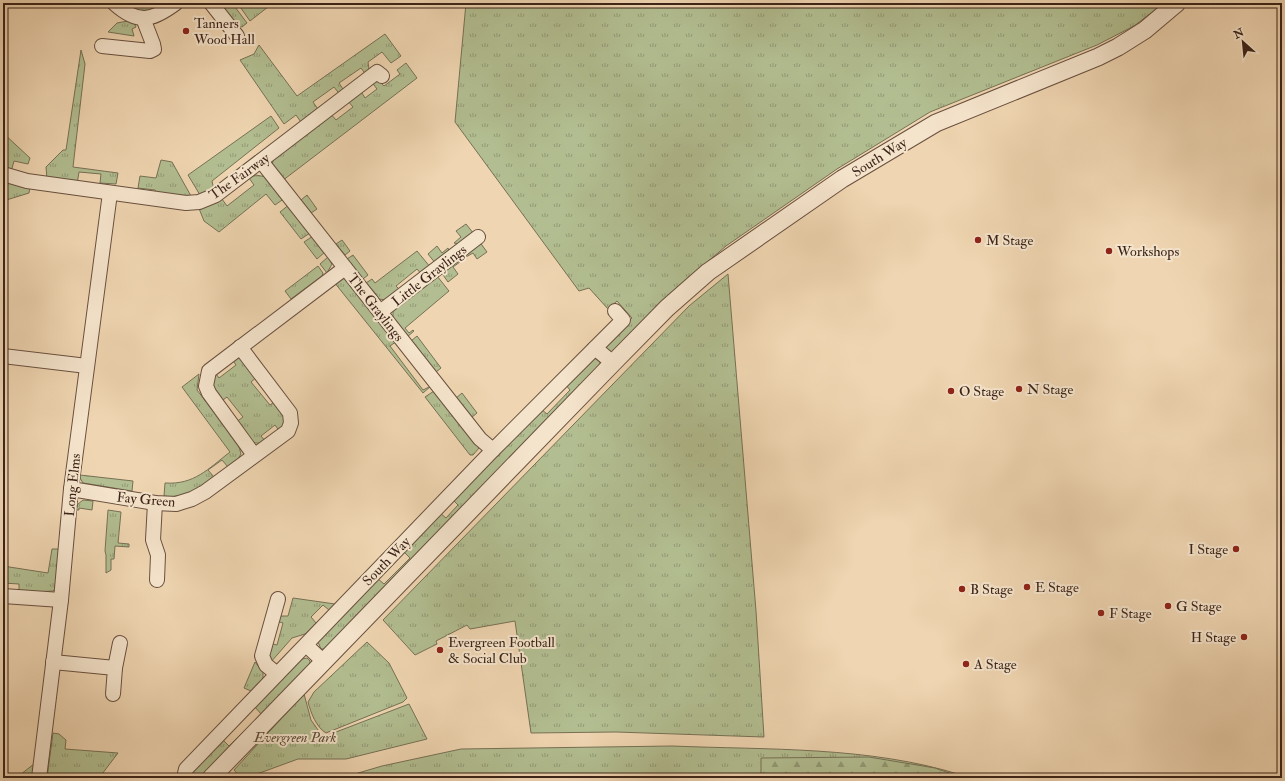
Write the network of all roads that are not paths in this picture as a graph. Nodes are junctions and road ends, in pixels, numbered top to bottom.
1 (114, 3) edge
2 (176, 3) edge
3 (212, 3) edge
4 (1177, 3) edge
5 (143, 18) junction
6 (237, 36) dead end
7 (102, 46) dead end
8 (378, 70) dead end
9 (261, 161) junction
10 (3, 174) edge
11 (110, 193) junction
12 (478, 237) dead end
13 (345, 268) junction
14 (615, 311) dead end
15 (380, 312) junction
16 (240, 347) junction
17 (594, 348) junction
18 (3, 356) edge
19 (613, 363) junction
20 (86, 366) junction
21 (493, 450) junction
22 (254, 455) junction
23 (71, 490) junction
24 (156, 503) junction
25 (157, 580) dead end
26 (3, 596) edge
27 (278, 599) dead end
28 (61, 600) junction
29 (120, 643) dead end
30 (306, 645) junction
31 (53, 662) junction
32 (324, 662) junction
33 (115, 668) junction
34 (277, 674) junction
35 (113, 694) dead end
36 (220, 775) edge
37 (39, 778) edge
38 (184, 778) edge

1 - 5 street
2 - 5 street
3 - 6 street
4 - 19 street, South Way
5 - 7 street
8 - 9 street, The Fairway
9 - 11 street, The Fairway
9 - 13 street, The Graylings
10 - 11 street, The Fairway
11 - 20 street, Long Elms
12 - 15 street, Little Graylings
13 - 15 street, The Graylings
13 - 16 street
14 - 17 street, South Way
15 - 21 street, The Graylings
16 - 22 street
16 - 22 street, Fay Green
17 - 19 street
17 - 21 street, South Way
18 - 20 street
19 - 32 street, South Way
20 - 23 street, Long Elms
21 - 30 street, South Way
22 - 24 street, Fay Green
23 - 24 street, Fay Green
23 - 28 street, Long Elms
24 - 25 street
26 - 28 street
27 - 34 street
28 - 31 street, Long Elms
29 - 33 street
30 - 32 street
30 - 34 street, South Way
31 - 33 street
31 - 37 street, Long Elms
32 - 36 street, South Way
33 - 35 street
34 - 38 street, South Way

